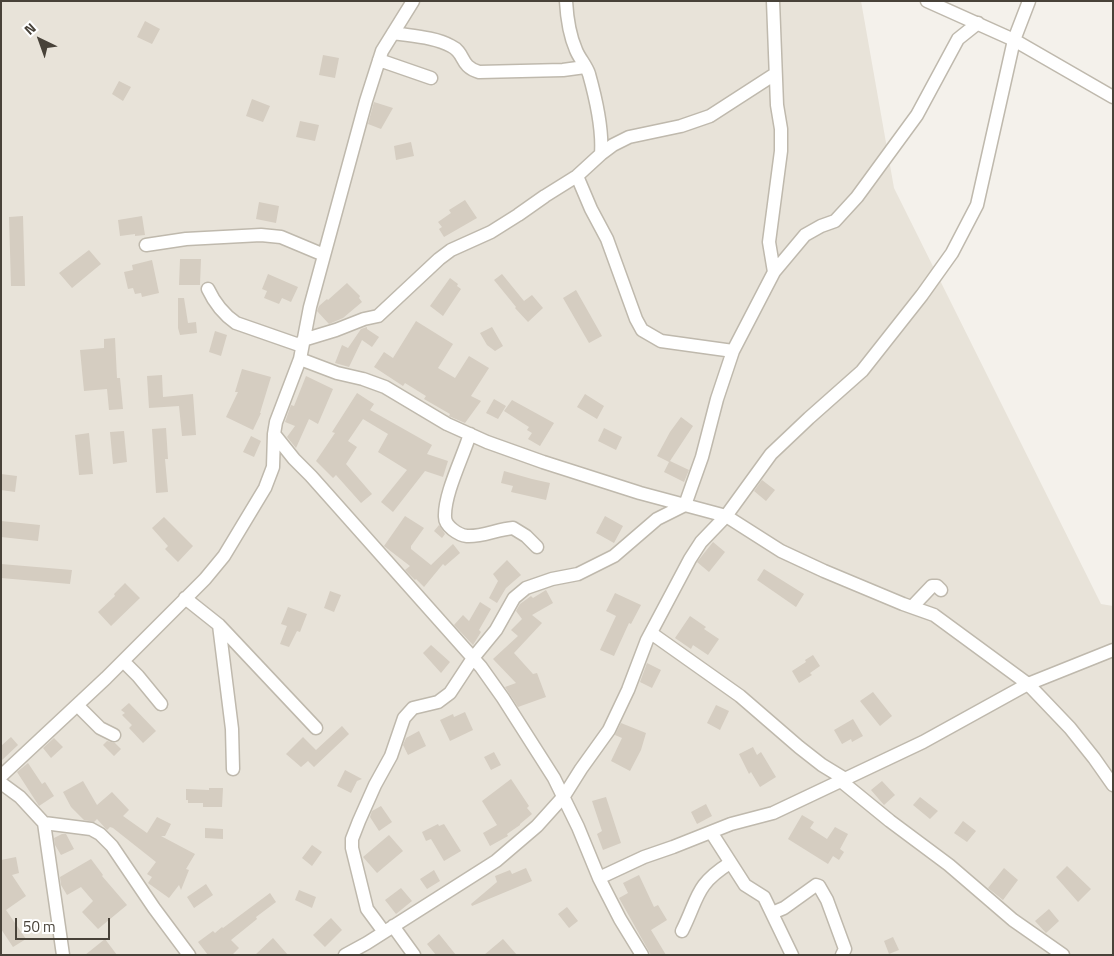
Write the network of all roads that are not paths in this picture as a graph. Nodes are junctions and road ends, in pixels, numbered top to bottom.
1 (413, 1) edge
2 (566, 1) edge
3 (773, 1) edge
4 (927, 1) edge
5 (1029, 1) edge
6 (978, 24) junction
7 (393, 33) junction
8 (1014, 40) junction
9 (378, 60) junction
10 (585, 67) junction
11 (775, 74) junction
12 (431, 78) dead end
13 (1113, 98) edge
14 (600, 154) junction
15 (577, 176) junction
16 (146, 245) dead end
17 (324, 254) junction
18 (774, 272) junction
19 (208, 289) dead end
20 (302, 348) junction
21 (733, 351) junction
22 (274, 434) junction
23 (470, 434) junction
24 (685, 505) junction
25 (726, 516) junction
26 (537, 547) dead end
27 (941, 590) dead end
28 (185, 598) junction
29 (912, 607) junction
30 (219, 625) junction
31 (651, 633) junction
32 (1113, 650) edge
33 (473, 658) junction
34 (123, 661) junction
35 (1028, 684) junction
36 (162, 704) dead end
37 (77, 705) junction
38 (316, 728) dead end
39 (114, 736) dead end
40 (233, 768) dead end
41 (1, 776) edge
42 (843, 780) junction
43 (1, 783) edge
44 (1113, 785) edge
45 (564, 796) junction
46 (44, 823) junction
47 (711, 832) junction
48 (730, 863) junction
49 (598, 878) junction
50 (772, 913) junction
51 (389, 929) junction
52 (682, 931) dead end
53 (1058, 953) edge
54 (63, 955) edge
55 (189, 955) edge
56 (345, 955) edge
57 (414, 955) edge
58 (642, 955) edge
59 (792, 955) edge
60 (842, 955) edge

1 - 7 street
2 - 10 street
3 - 11 street
4 - 6 street
5 - 8 street
6 - 8 street
6 - 18 street
7 - 9 street
7 - 10 street
8 - 13 street
8 - 25 street
9 - 12 street
9 - 17 street
10 - 14 street
11 - 14 street
11 - 18 street
14 - 15 street
15 - 20 street
15 - 21 street
16 - 17 street
17 - 20 street
18 - 21 street
19 - 20 street
20 - 22 street
20 - 23 street
21 - 24 street
22 - 28 street
22 - 33 street
23 - 24 street
23 - 26 street
24 - 25 street
24 - 33 street
25 - 29 street
25 - 31 street
27 - 29 street
28 - 30 street
28 - 34 street
29 - 35 street
30 - 38 street
30 - 40 street
31 - 42 street
31 - 45 street
32 - 35 street
33 - 45 street
33 - 51 street
34 - 36 street
34 - 37 street
35 - 42 street
35 - 44 street
37 - 39 street
37 - 41 street
42 - 47 street
42 - 53 street
43 - 46 street
45 - 49 street
45 - 51 street
46 - 54 street
46 - 55 street
47 - 48 street
47 - 49 street
48 - 50 street
48 - 52 street
49 - 58 street
50 - 59 street
50 - 60 street
51 - 56 street
51 - 57 street

